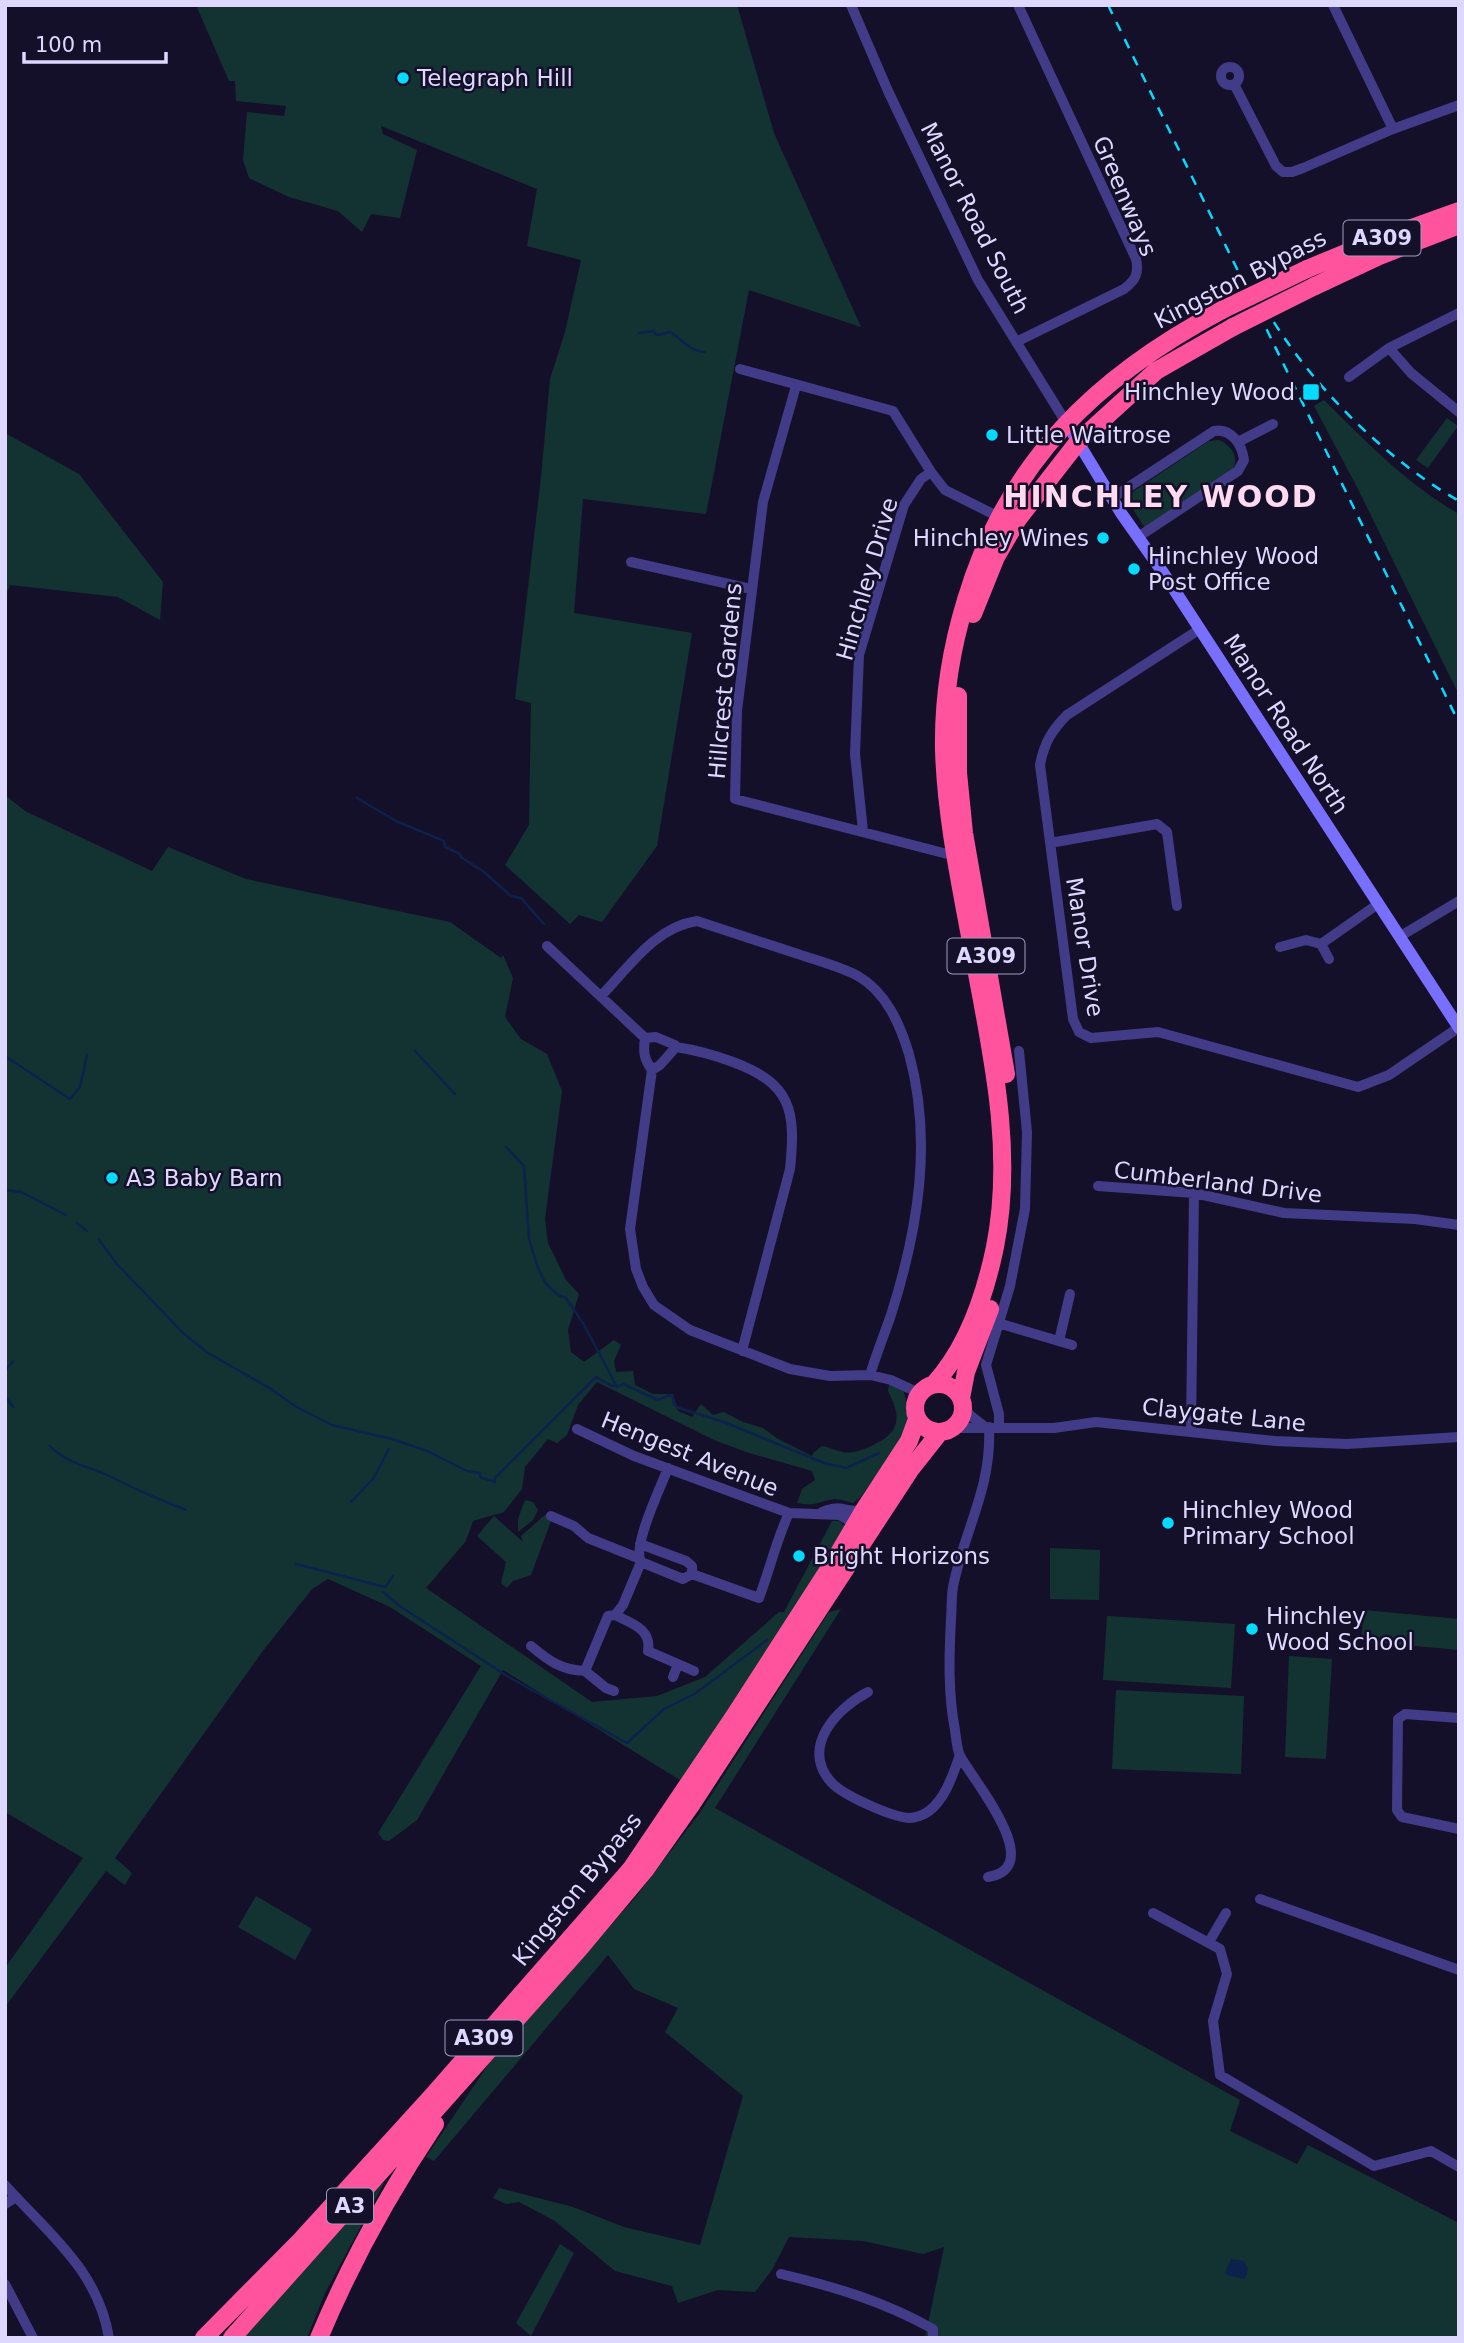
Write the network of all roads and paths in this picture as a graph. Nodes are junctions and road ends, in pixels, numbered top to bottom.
1 (851, 5) edge
2 (1018, 5) edge
3 (1333, 5) edge
4 (1234, 84) dead end
5 (1459, 105) edge
6 (1393, 130) junction
7 (1459, 211) edge
8 (1459, 225) edge
9 (1459, 313) edge
10 (1016, 342) junction
11 (1389, 348) junction
12 (740, 369) dead end
13 (1156, 371) junction
14 (1349, 377) dead end
15 (796, 386) junction
16 (1459, 412) edge
17 (1067, 424) junction
18 (1273, 424) dead end
19 (1078, 442) junction
20 (1238, 442) junction
21 (931, 472) junction
22 (1112, 498) junction
23 (998, 515) junction
24 (1018, 519) junction
25 (1138, 537) junction
26 (631, 562) dead end
27 (751, 589) junction
28 (1200, 629) junction
29 (863, 831) junction
30 (1050, 843) junction
31 (955, 856) junction
32 (1459, 901) edge
33 (1378, 904) junction
34 (1177, 906) dead end
35 (1399, 937) junction
36 (1321, 944) junction
37 (547, 946) dead end
38 (1280, 947) dead end
39 (1329, 959) dead end
40 (601, 996) junction
41 (1459, 1028) edge
42 (645, 1038) junction
43 (676, 1047) junction
44 (1018, 1051) dead end
45 (652, 1070) junction
46 (1098, 1186) dead end
47 (1194, 1193) junction
48 (1459, 1225) edge
49 (1070, 1294) dead end
50 (998, 1324) junction
51 (1059, 1341) junction
52 (1072, 1345) dead end
53 (742, 1351) junction
54 (870, 1375) junction
55 (927, 1389) junction
56 (962, 1402) junction
57 (917, 1419) junction
58 (991, 1427) junction
59 (576, 1429) dead end
60 (946, 1430) junction
61 (1191, 1430) junction
62 (1459, 1437) edge
63 (668, 1468) junction
64 (901, 1483) junction
65 (789, 1513) junction
66 (551, 1516) dead end
67 (816, 1516) junction
68 (859, 1517) junction
69 (640, 1544) junction
70 (640, 1560) junction
71 (692, 1574) junction
72 (615, 1615) junction
73 (531, 1646) dead end
74 (678, 1664) junction
75 (585, 1671) junction
76 (694, 1671) dead end
77 (673, 1677) dead end
78 (614, 1691) dead end
79 (868, 1692) dead end
80 (1459, 1718) edge
81 (960, 1755) junction
82 (1459, 1829) edge
83 (988, 1877) dead end
84 (1260, 1899) dead end
85 (1153, 1913) dead end
86 (1226, 1913) dead end
87 (1209, 1942) junction
88 (1459, 1970) edge
89 (468, 2075) junction
90 (1459, 2167) edge
91 (5, 2185) edge
92 (16, 2197) junction
93 (5, 2204) edge
94 (782, 2274) dead end
95 (5, 2284) edge
96 (33, 2338) edge
97 (109, 2338) edge
98 (204, 2338) edge
99 (232, 2338) edge
100 (319, 2338) edge
101 (933, 2338) edge

1 - 10 street, Manor Road South
2 - 10 street, Greenways
3 - 6 street
4 - 6 street
5 - 6 street
7 - 17 highway, Kingston Bypass / A309, bridge
8 - 13 highway, Kingston Bypass / A309, bridge
9 - 11 street
10 - 17 street, Manor Road South
11 - 14 street
11 - 16 street
12 - 15 street
13 - 17 highway
13 - 19 highway, Kingston Bypass / A309
15 - 21 street
15 - 27 street, Hillcrest Gardens
17 - 19 street, Manor Road South
17 - 23 highway, Kingston Bypass / A309
18 - 20 street
19 - 22 street, Manor Road North
19 - 23 highway
19 - 24 highway, Kingston Bypass / A309
20 - 22 street
20 - 25 street
21 - 23 street
21 - 29 street, Hinchley Drive
22 - 25 street, Manor Road North
23 - 24 street
23 - 31 highway, Kingston Bypass / A309
24 - 56 highway, Kingston Bypass / A309
25 - 28 street, Manor Road North
26 - 27 street
27 - 29 street, Hillcrest Gardens
28 - 30 street, Manor Drive
28 - 33 street, Manor Road North
29 - 31 street, Hillcrest Gardens
30 - 34 street
30 - 41 street, Manor Drive
31 - 55 highway, Kingston Bypass / A309
32 - 35 street
33 - 35 street, Manor Road North
33 - 36 street
35 - 41 street, Manor Road North
36 - 38 street
36 - 39 street
37 - 40 street
40 - 42 street
40 - 54 street
42 - 43 street
42 - 45 street
43 - 45 street
43 - 53 street
44 - 50 street
45 - 53 street
46 - 47 street, Cumberland Drive
47 - 48 street, Cumberland Drive
47 - 61 street
49 - 51 street
50 - 51 street
50 - 58 street
51 - 52 street
53 - 54 street
54 - 55 street
55 - 56 highway
55 - 57 highway
56 - 58 street
56 - 60 highway
57 - 60 highway
57 - 68 highway, Kingston Bypass / A309
58 - 60 street, Claygate Lane
58 - 61 street, Claygate Lane
58 - 81 street
59 - 63 street, Hengest Avenue
60 - 64 highway, Kingston Bypass / A309
61 - 62 street, Claygate Lane
63 - 65 street, Hengest Avenue
63 - 69 street
64 - 68 street
64 - 89 highway, Kingston Bypass / A309
65 - 67 street, Hengest Avenue
65 - 71 street
66 - 70 street
67 - 68 street
67 - 68 street
68 - 98 highway, Kingston Bypass / A309
69 - 70 street
69 - 71 street
70 - 71 street
70 - 72 street
72 - 74 street
72 - 75 street
73 - 75 street
74 - 76 street
74 - 77 street
75 - 78 street
79 - 81 street
80 - 82 street
81 - 83 street
84 - 88 street
85 - 87 street
86 - 87 street
87 - 90 street
89 - 99 highway, A3
89 - 100 highway, A309
91 - 92 street
92 - 93 street
92 - 97 street
94 - 101 street
95 - 96 street

